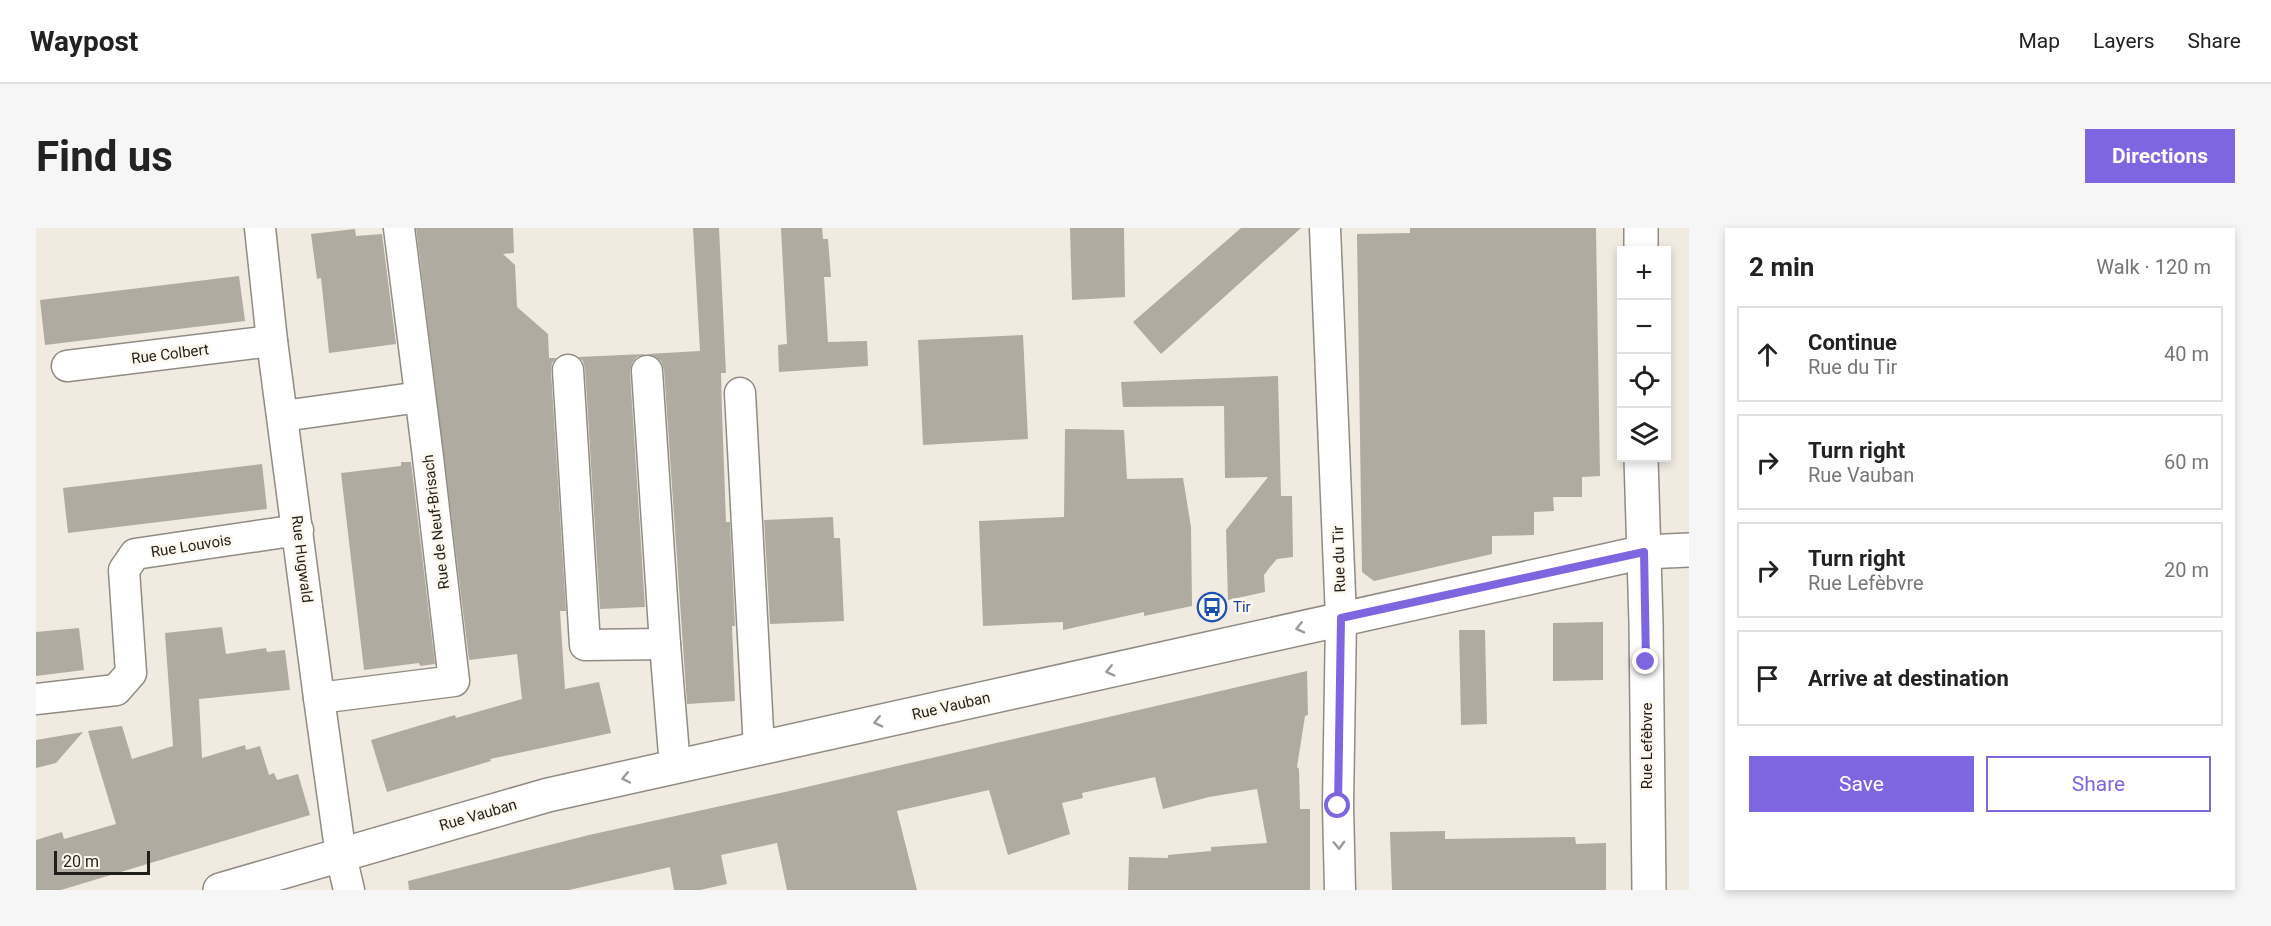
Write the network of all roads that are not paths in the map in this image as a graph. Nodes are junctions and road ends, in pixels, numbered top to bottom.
1 (260, 228) edge
2 (399, 228) edge
3 (1325, 228) edge
4 (1641, 228) edge
5 (1641, 246) edge
6 (272, 341) junction
7 (67, 366) dead end
8 (568, 370) dead end
9 (647, 371) dead end
10 (740, 393) dead end
11 (420, 397) junction
12 (283, 416) junction
13 (1641, 462) edge
14 (298, 530) junction
15 (1689, 550) edge
16 (1644, 552) junction
17 (1341, 618) junction
18 (665, 644) junction
19 (319, 698) junction
20 (36, 699) edge
21 (759, 749) junction
22 (675, 767) junction
23 (341, 856) junction
24 (220, 890) edge
25 (349, 890) edge
26 (1340, 890) edge
27 (1648, 890) edge

1 - 6 street, Rue Hugwald
2 - 11 street, Rue de Neuf-Brisach
3 - 17 street, Rue du Tir
4 - 5 main road
6 - 7 street, Rue Colbert
6 - 12 street, Rue Hugwald
8 - 18 street
9 - 18 street
10 - 21 street
11 - 12 street
11 - 19 street, Rue de Neuf-Brisach
12 - 14 street, Rue Hugwald
13 - 16 main road, Rue Lefèbvre
14 - 19 street, Rue Hugwald
14 - 20 street, Rue Louvois
15 - 16 main road, Rue Vauban
16 - 17 main road, Rue Vauban
16 - 27 main road, Rue Lefèbvre
17 -> 21 main road, Rue Vauban
17 -> 26 street, Rue du Tir
18 - 22 street
19 - 23 street, Rue Hugwald
21 - 22 main road, Rue Vauban
22 -> 23 main road, Rue Vauban
23 - 24 main road, Rue Vauban
23 - 25 street, Rue Hugwald

